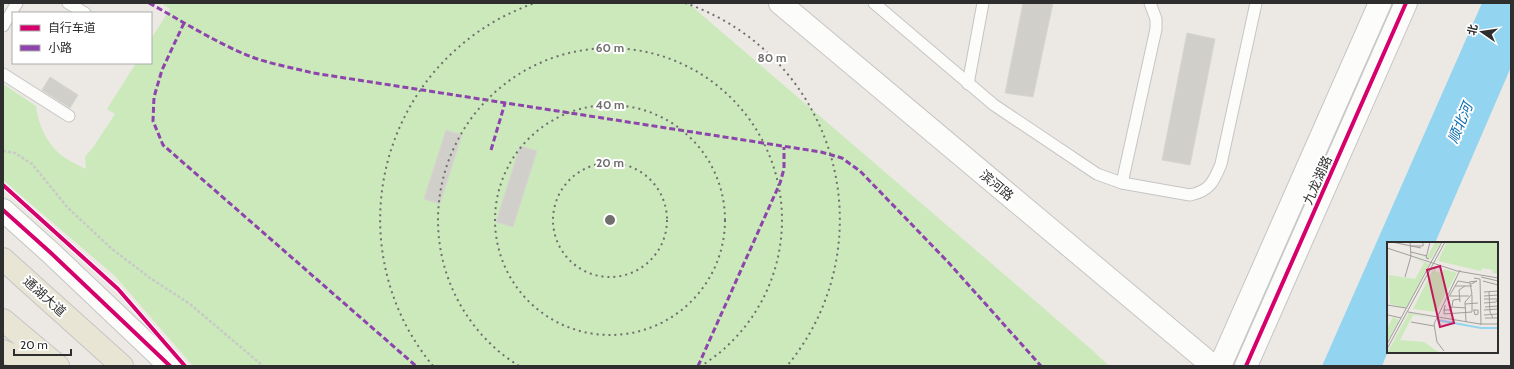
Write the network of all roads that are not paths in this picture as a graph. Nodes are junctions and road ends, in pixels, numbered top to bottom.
1 (17, 3) edge
2 (68, 3) edge
3 (780, 3) edge
4 (874, 3) edge
5 (983, 3) edge
6 (1150, 3) edge
7 (1256, 3) edge
8 (1380, 3) edge
9 (1406, 3) edge
10 (83, 12) edge
11 (3, 26) edge
12 (3, 74) edge
13 (968, 84) junction
14 (69, 116) dead end
15 (1122, 183) junction
16 (3, 210) edge
17 (6, 262) edge
18 (3, 320) edge
19 (3, 351) edge
20 (3, 360) edge
21 (10, 366) edge
22 (37, 366) edge
23 (58, 366) edge
24 (122, 366) edge
25 (170, 366) edge
26 (1213, 366) edge
27 (1220, 366) edge
28 (1246, 366) edge

1 - 11 lane
2 - 10 lane
3 - 26 street, 滨河路
4 - 13 lane
5 - 13 lane
6 - 15 lane
7 - 15 lane
8 - 27 street, 九龙湖路
9 - 28 street, 九龙湖路
12 - 14 lane
13 - 15 lane
16 - 25 street
17 - 24 main road, 通湖大道
18 - 23 main road
19 - 22 main road
20 - 21 street

